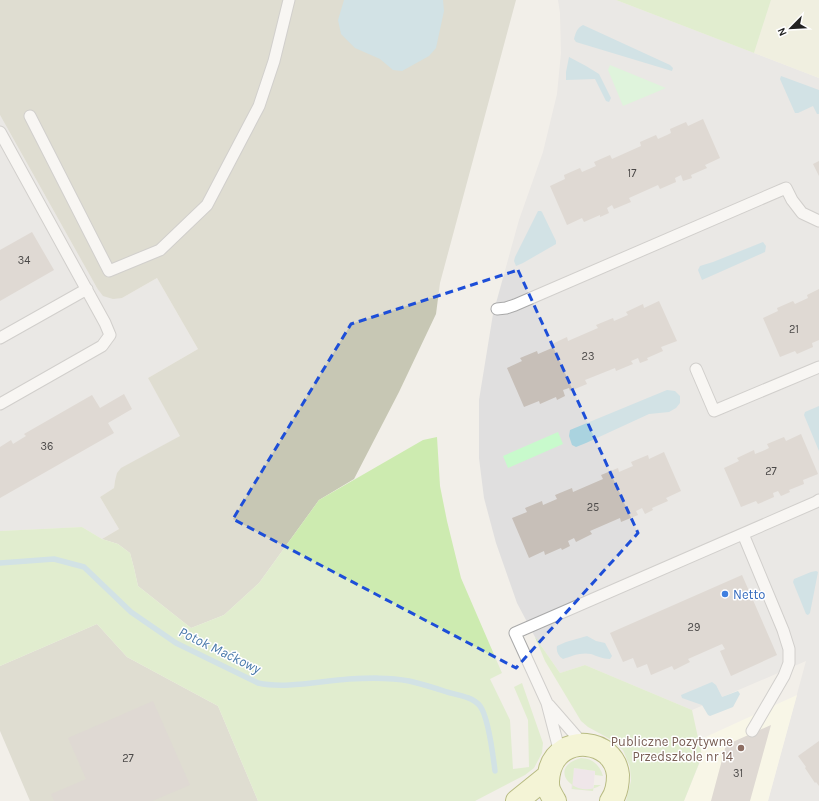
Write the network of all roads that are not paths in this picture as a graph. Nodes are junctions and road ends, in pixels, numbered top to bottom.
1 (289, 0) edge
2 (30, 116) dead end
3 (0, 132) edge
4 (819, 221) edge
5 (87, 289) junction
6 (497, 309) dead end
7 (0, 338) edge
8 (819, 367) edge
9 (696, 369) dead end
10 (0, 404) edge
11 (819, 500) edge
12 (743, 534) junction
13 (547, 703) junction
14 (752, 731) dead end
15 (583, 744) junction
16 (560, 753) junction
17 (548, 776) junction
18 (517, 801) edge
19 (555, 801) edge
20 (611, 801) edge

1 - 2 lane
3 - 5 lane
4 - 6 lane
5 - 7 lane
5 - 10 lane
8 - 9 lane
11 - 12 lane
12 - 13 lane
12 - 14 lane
13 - 15 lane
13 - 16 lane
15 - 16 street
15 - 20 street
16 - 17 street
17 - 18 street
17 - 19 street

